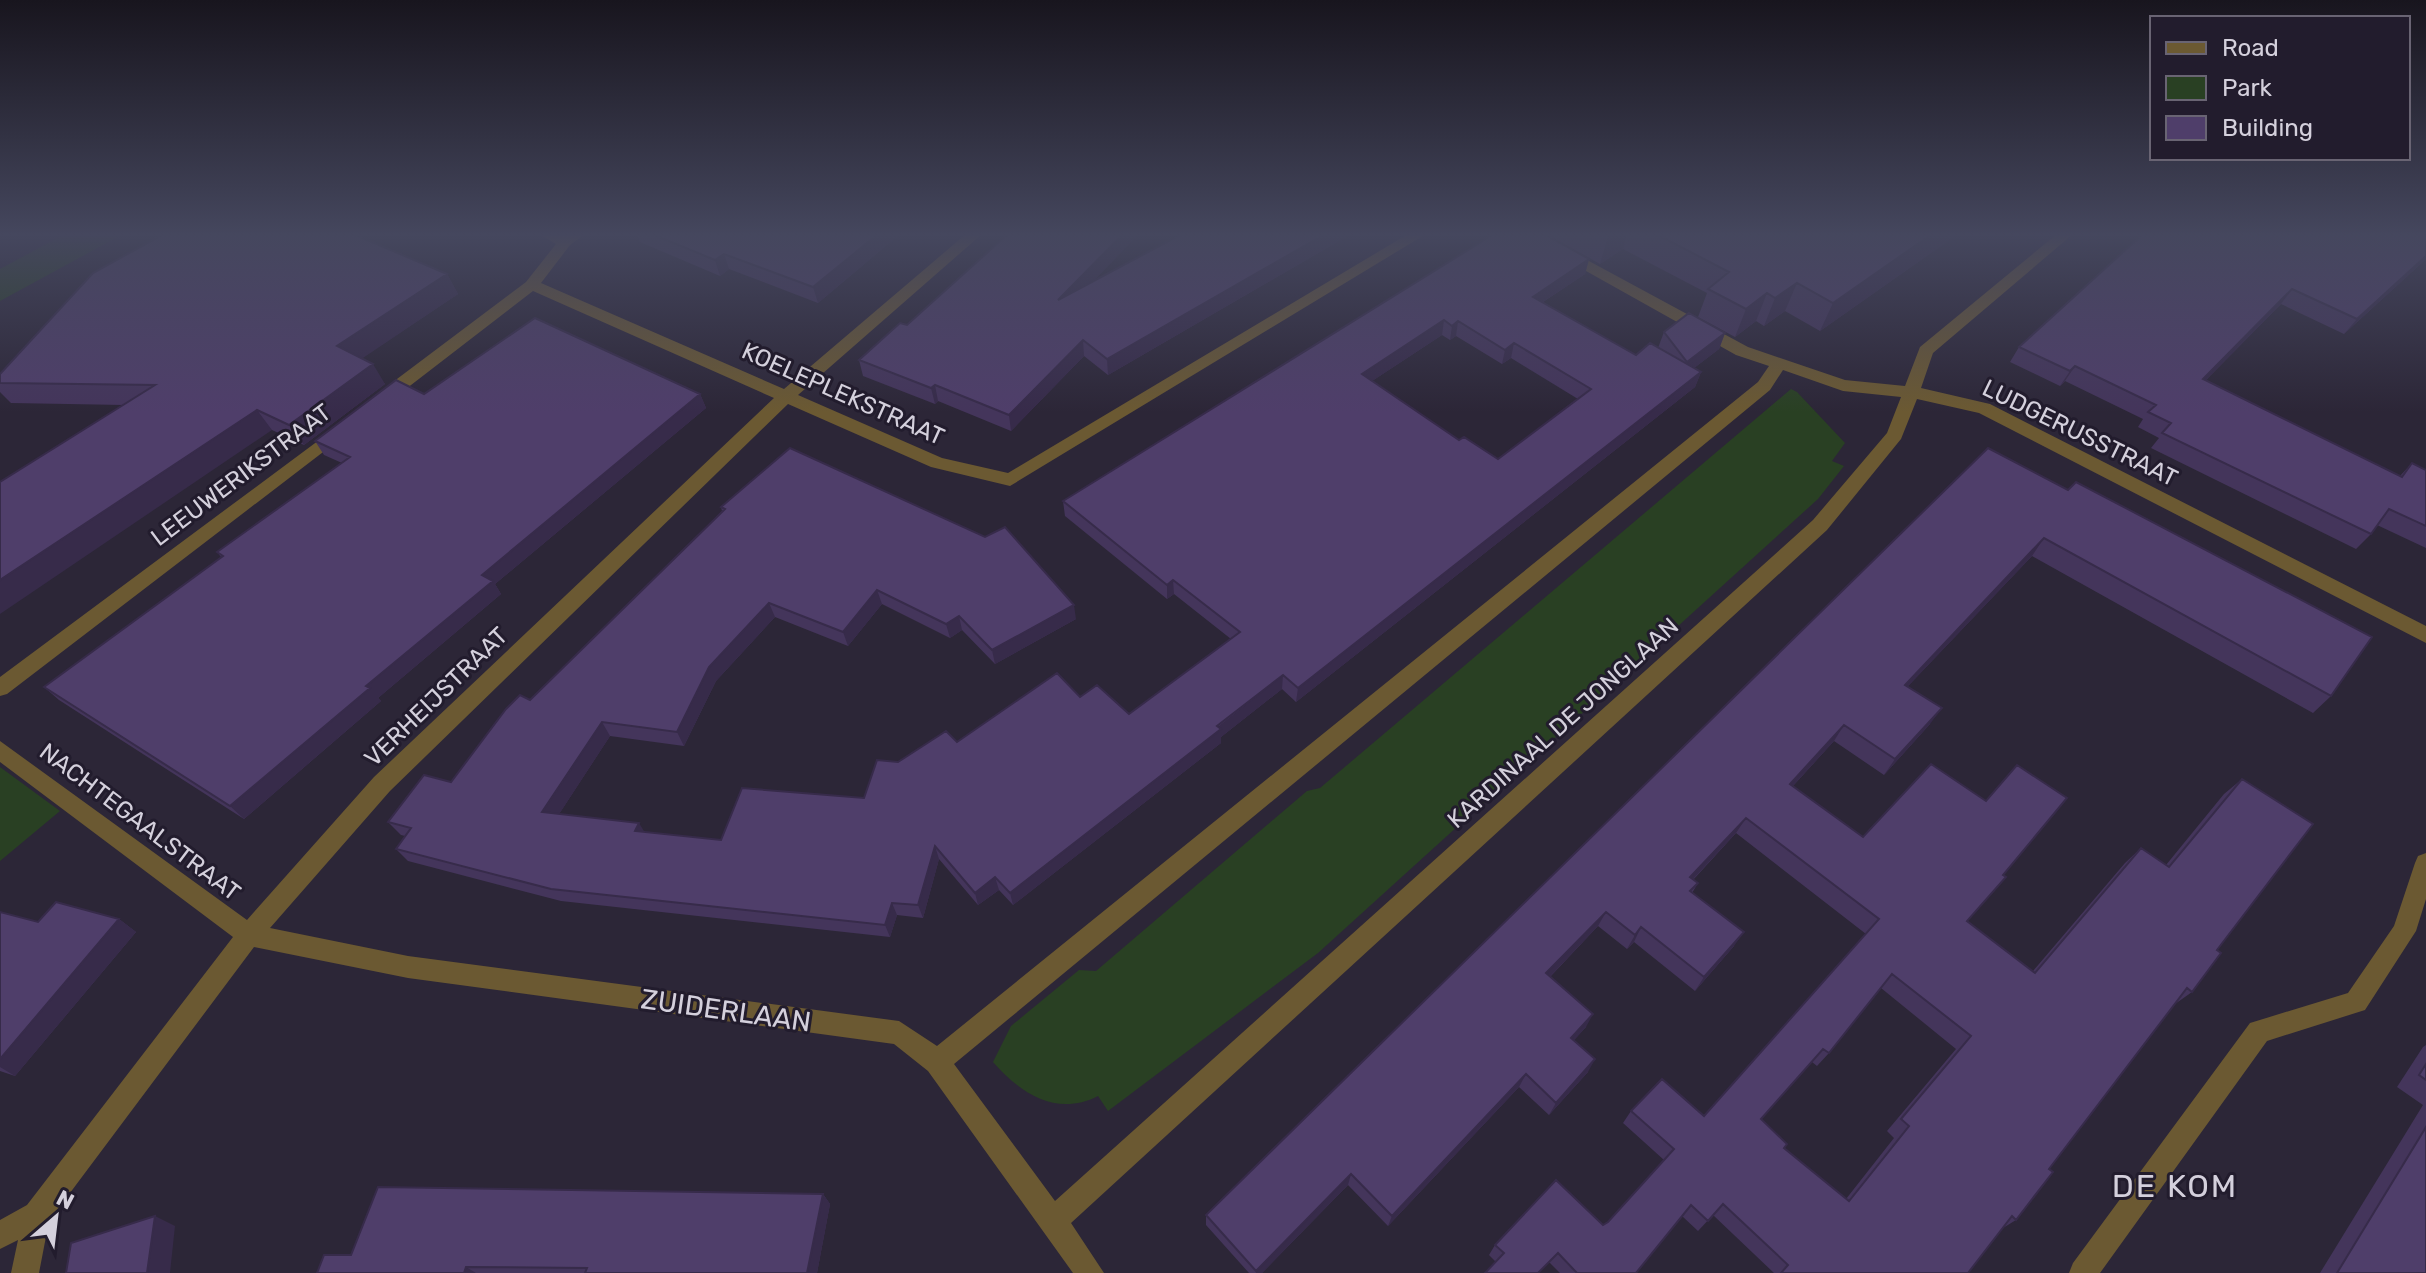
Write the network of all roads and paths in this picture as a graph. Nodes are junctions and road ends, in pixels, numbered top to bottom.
1 (521, 293) edge
2 (552, 293) edge
3 (906, 293) edge
4 (1320, 293) edge
5 (1636, 293) edge
6 (1995, 293) edge
7 (1779, 363) junction
8 (1911, 392) junction
9 (788, 395) junction
10 (2426, 635) edge
11 (0, 688) edge
12 (0, 750) edge
13 (2426, 863) edge
14 (249, 935) junction
15 (937, 1062) junction
16 (37, 1215) junction
17 (1053, 1221) junction
18 (0, 1235) edge
19 (25, 1273) edge
20 (1090, 1273) edge
21 (2083, 1273) edge

1 - 11 street, LEEUWERIKSTRAAT
2 - 9 street, KOELEPLEKSTRAAT
3 - 9 street, VERHEIJSTRAAT
4 - 9 street, KOELEPLEKSTRAAT
5 - 7 street, LUDGERUSSTRAAT
6 - 8 street, KARDINAAL DE JONGLAAN
7 - 8 street, LUDGERUSSTRAAT
7 - 15 street
8 - 10 street, LUDGERUSSTRAAT
8 - 17 street, KARDINAAL DE JONGLAAN
9 - 14 street, VERHEIJSTRAAT
12 - 14 street, NACHTEGAALSTRAAT
13 - 21 street
14 - 15 street, ZUIDERLAAN
14 - 16 street, VERHEIJSTRAAT
15 - 17 street, ZUIDERLAAN
16 - 18 street
16 - 19 street, VERHEIJSTRAAT
17 - 20 street, ZUIDERLAAN

